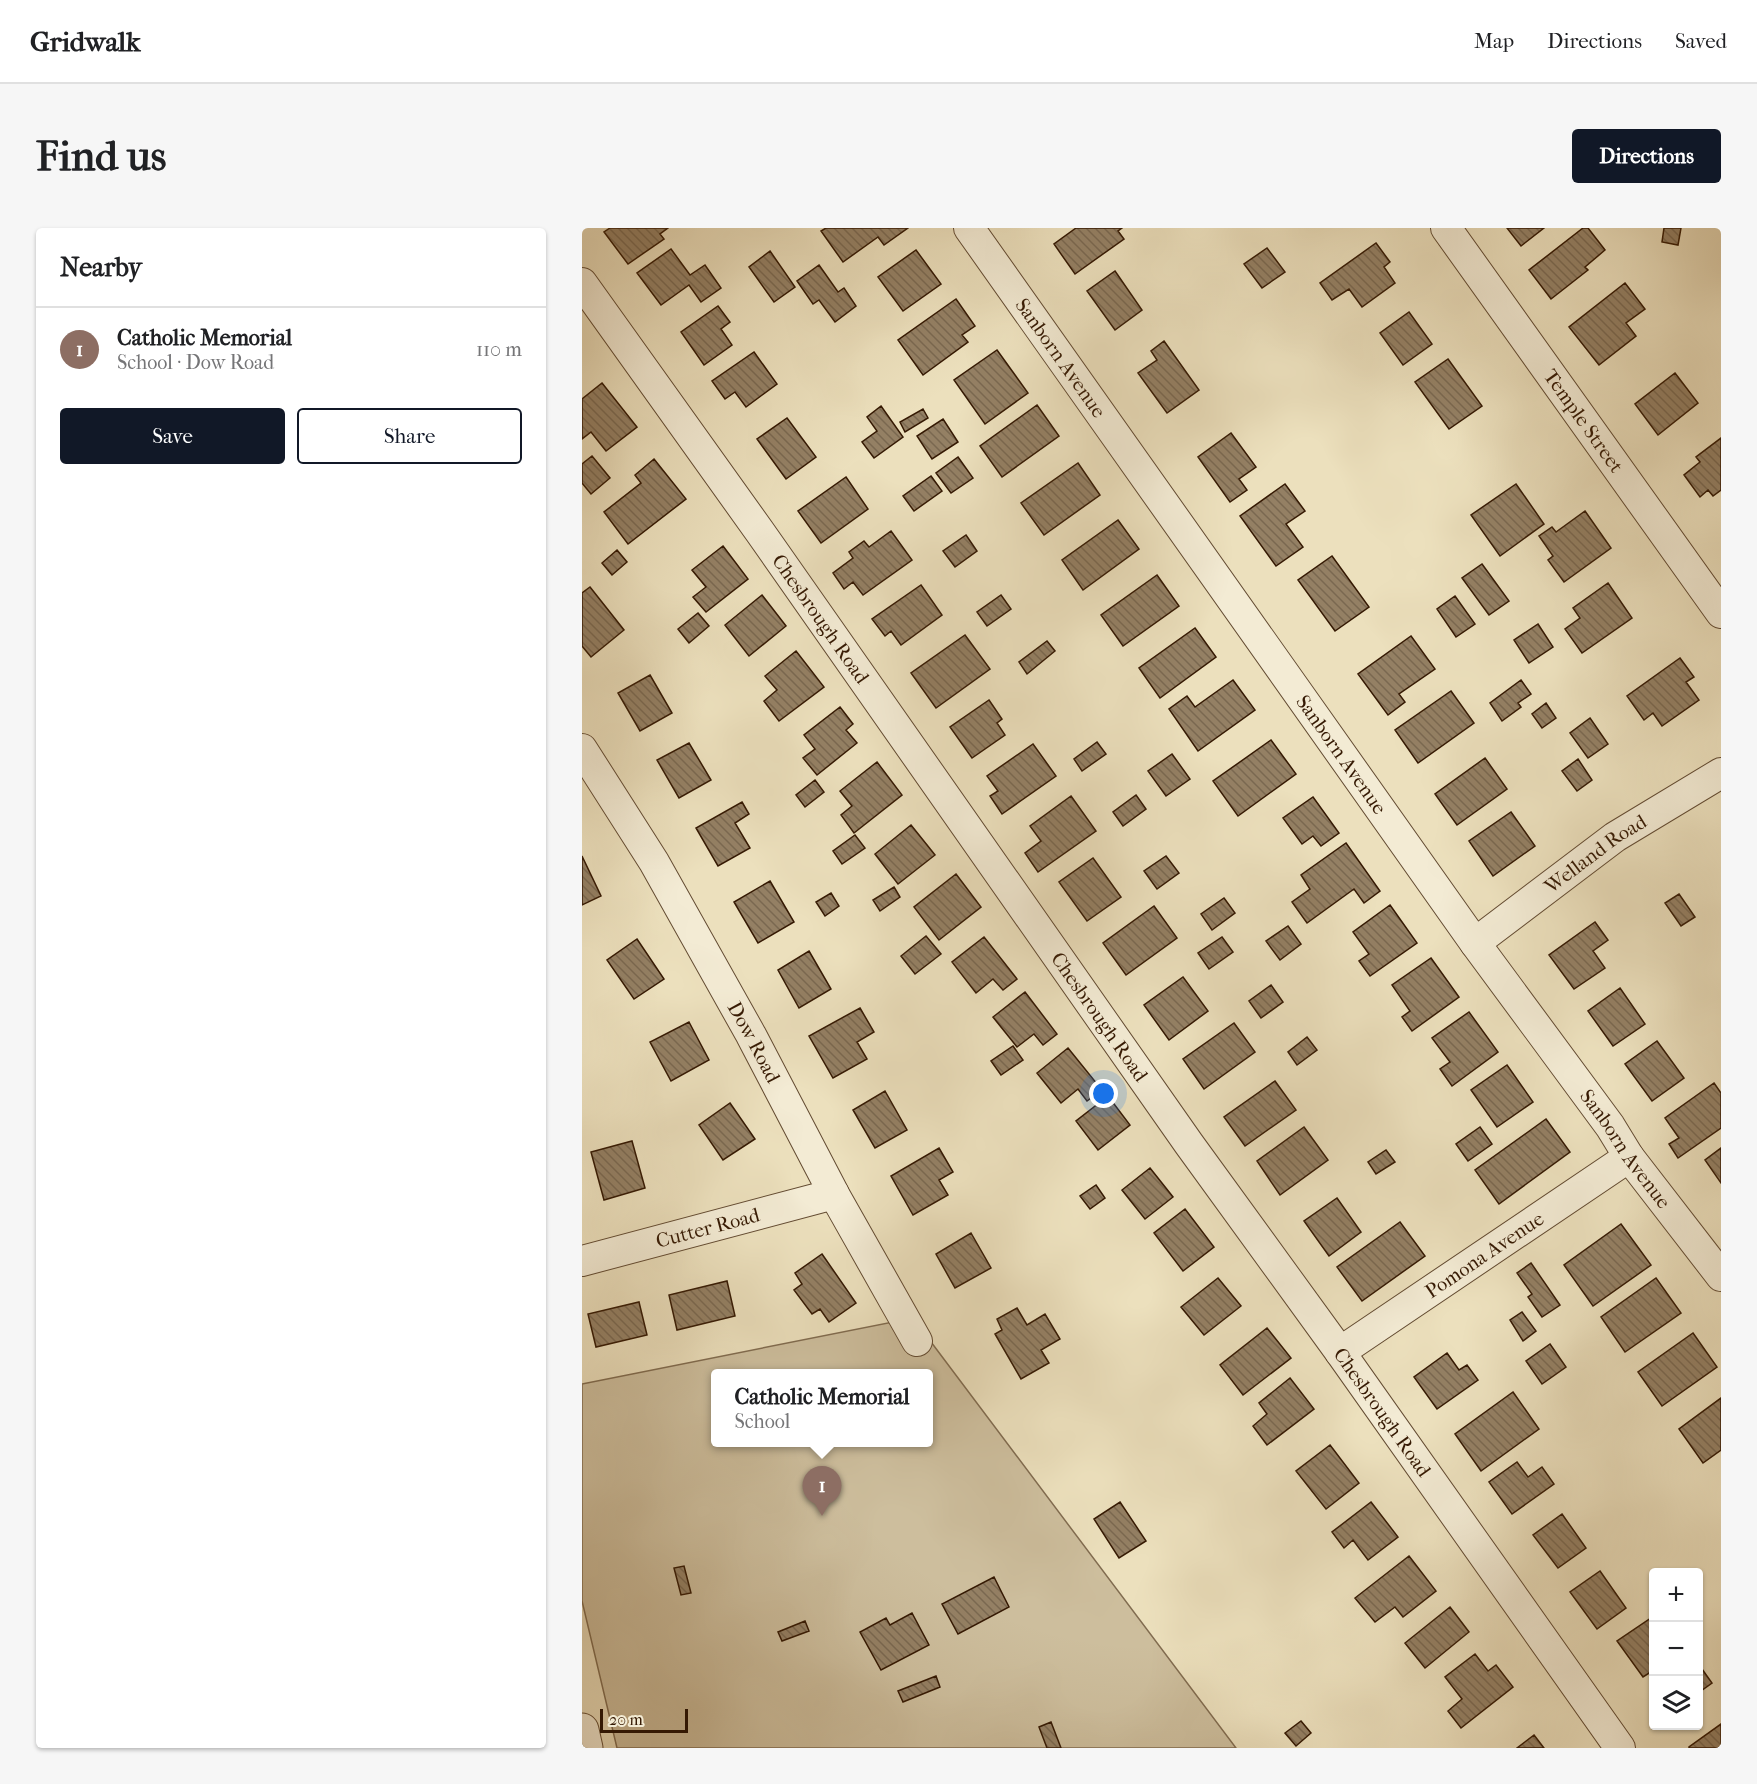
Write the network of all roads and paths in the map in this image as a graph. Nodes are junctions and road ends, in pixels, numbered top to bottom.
1 (969, 228) edge
2 (1446, 228) edge
3 (582, 283) edge
4 (1721, 614) edge
5 (582, 749) edge
6 (1721, 773) edge
7 (1475, 944) junction
8 (1629, 1157) junction
9 (834, 1194) junction
10 (582, 1261) edge
11 (1721, 1276) edge
12 (918, 1341) dead end
13 (1340, 1352) junction
14 (582, 1730) edge
15 (586, 1748) edge
16 (1620, 1748) edge

1 - 7 street, Sanborn Avenue
2 - 4 street, Temple Street
3 - 13 street, Chesbrough Road
5 - 9 street, Dow Road
6 - 7 street, Welland Road
7 - 8 street, Sanborn Avenue
8 - 11 street, Sanborn Avenue
8 - 13 street, Pomona Avenue
9 - 10 street, Cutter Road
9 - 12 street, Dow Road
13 - 16 street, Chesbrough Road
14 - 15 street

